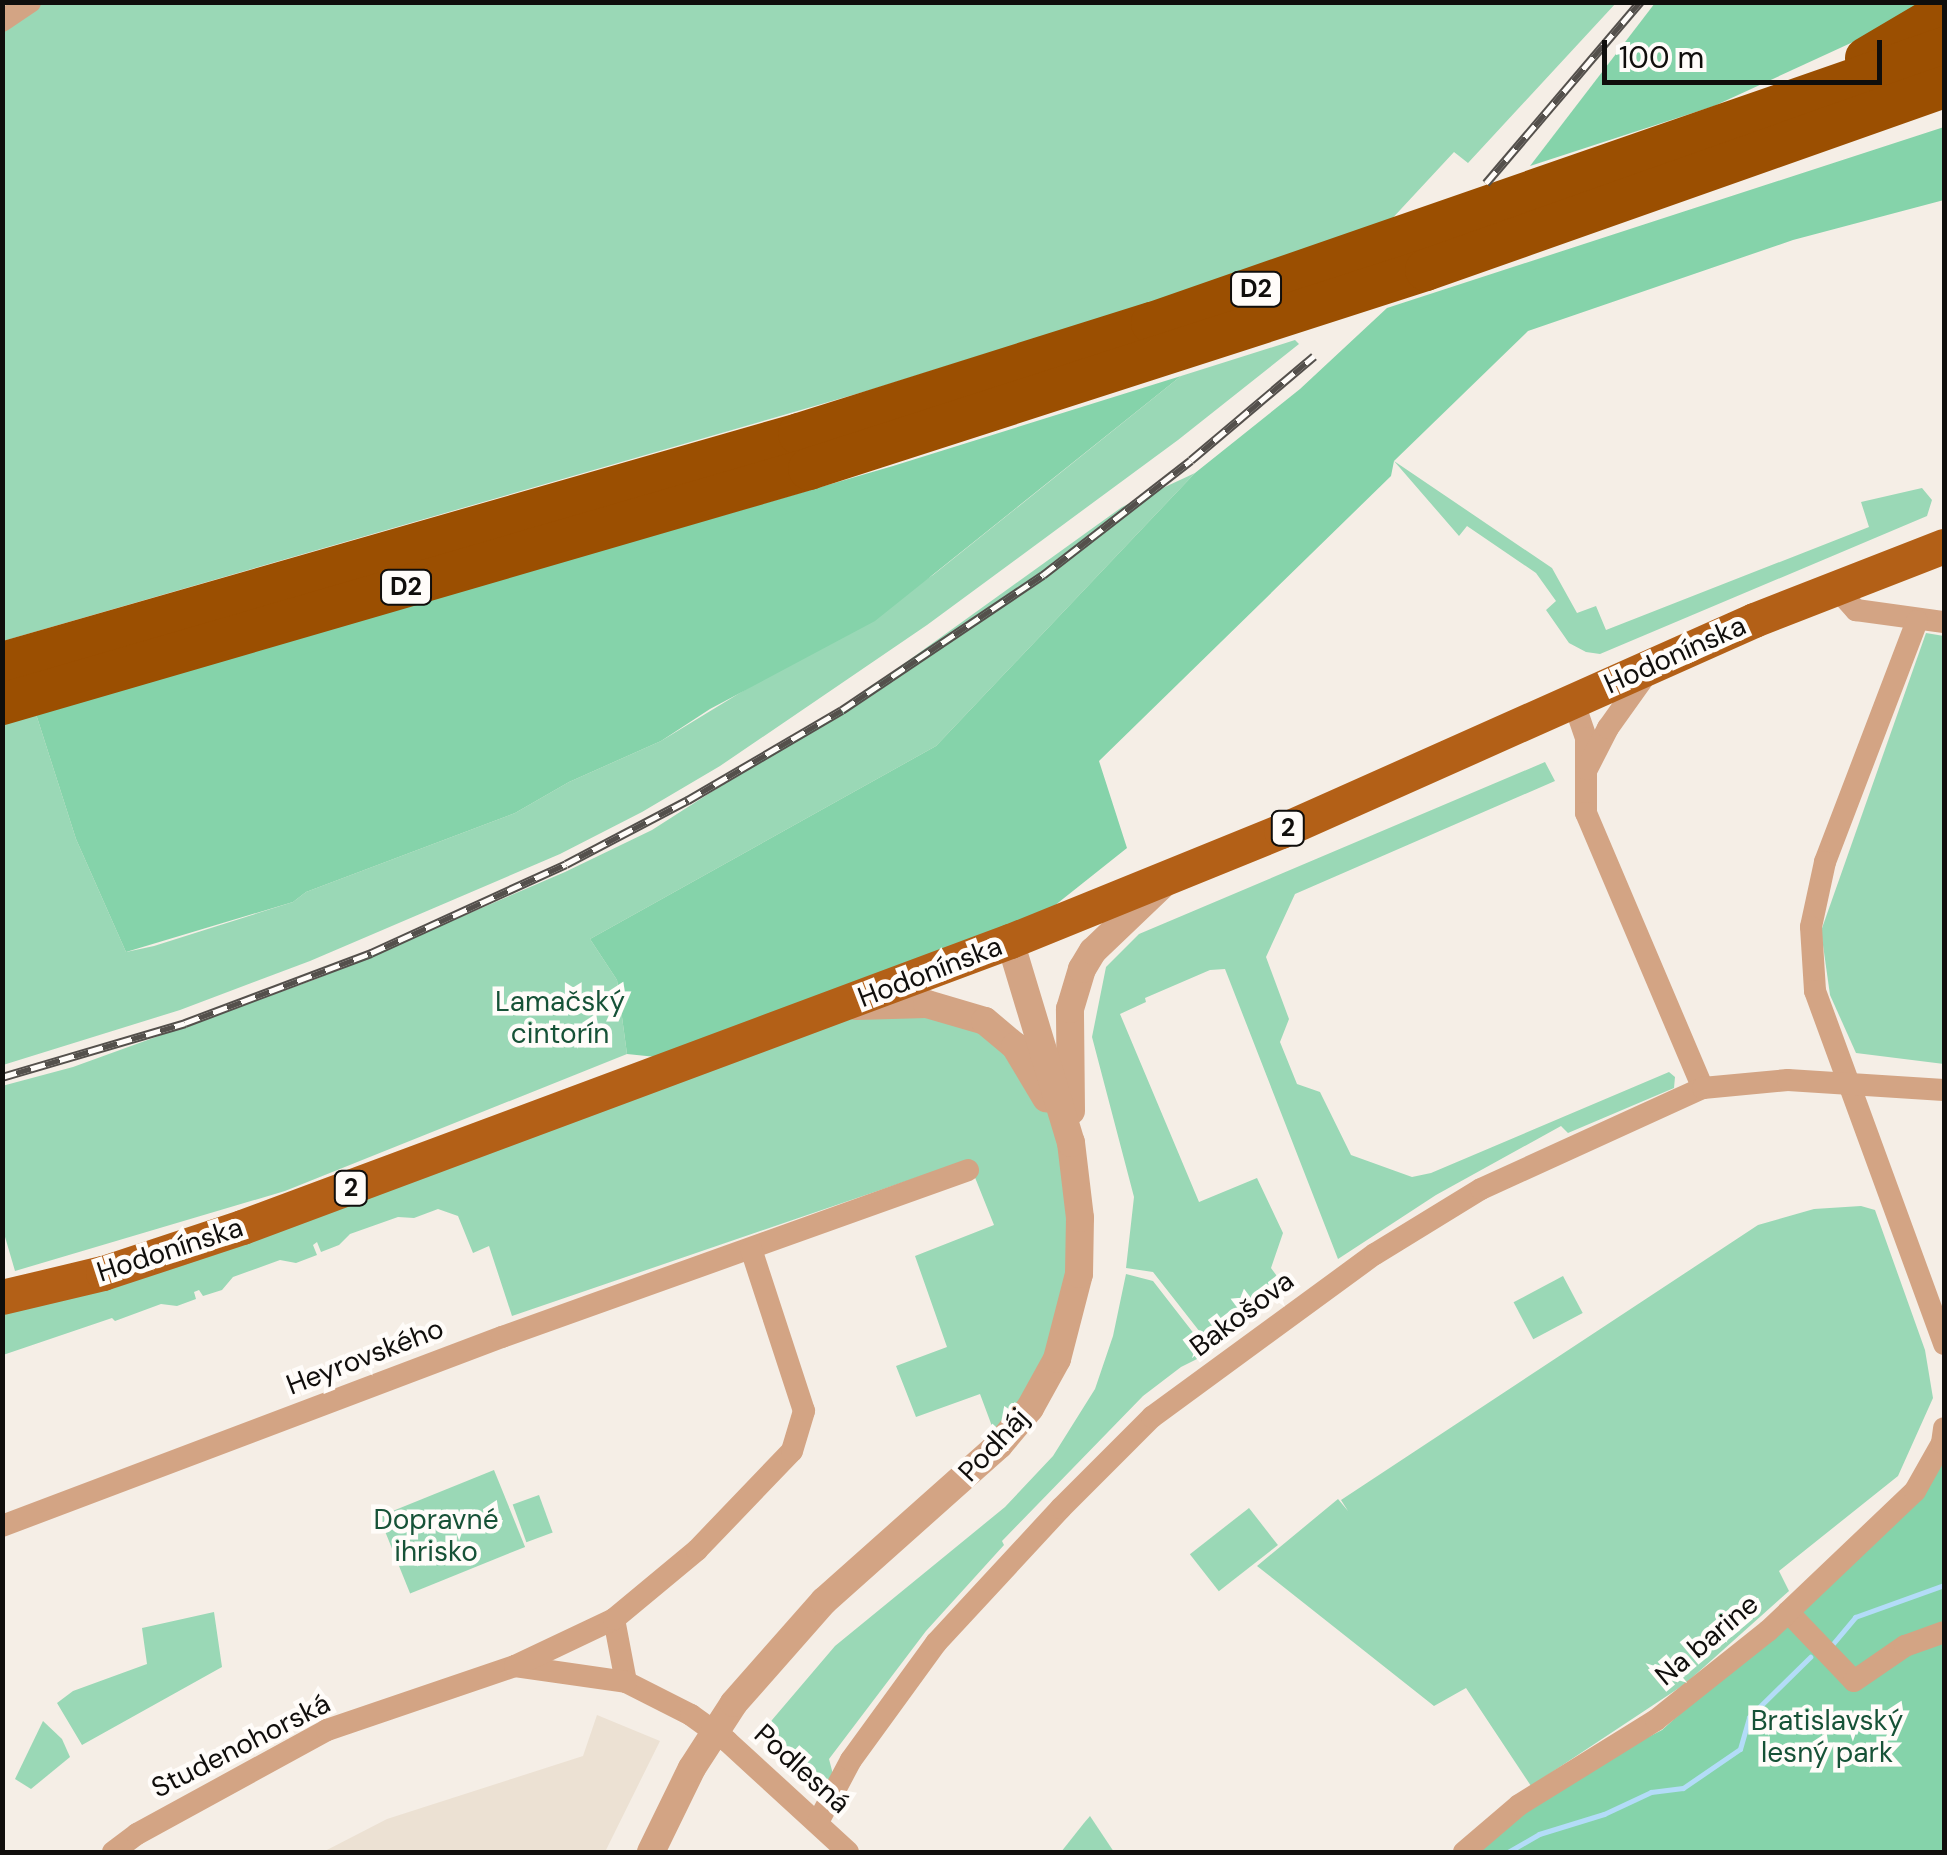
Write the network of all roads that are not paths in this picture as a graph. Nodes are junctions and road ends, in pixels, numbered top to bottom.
1 (30, 2) edge
2 (1944, 12) edge
3 (2, 21) edge
4 (1944, 48) edge
5 (1938, 92) edge
6 (1794, 104) junction
7 (881, 427) junction
8 (804, 451) junction
9 (1944, 546) edge
10 (1836, 588) junction
11 (1917, 620) junction
12 (1944, 622) edge
13 (2, 663) edge
14 (1653, 664) junction
15 (1573, 700) junction
16 (2, 704) edge
17 (1585, 772) junction
18 (1170, 877) junction
19 (1010, 941) junction
20 (837, 1007) junction
21 (1852, 1087) junction
22 (1704, 1088) junction
23 (1944, 1090) edge
24 (1071, 1143) junction
25 (968, 1170) dead end
26 (751, 1249) junction
27 (2, 1297) edge
28 (1944, 1344) edge
29 (1944, 1428) edge
30 (2, 1526) edge
31 (1788, 1612) junction
32 (614, 1619) junction
33 (1944, 1632) edge
34 (516, 1666) junction
35 (626, 1682) junction
36 (714, 1732) junction
37 (818, 1822) junction
38 (113, 1852) edge
39 (651, 1852) edge
40 (848, 1852) edge
41 (1464, 1852) edge

1 - 3 street
2 - 6 highway
4 - 6 highway, D2
5 - 7 highway, D2
6 - 7 highway, D2
7 - 8 highway, D2
8 - 13 highway, D2
8 - 16 highway, D2
9 - 10 main road, Hodonínska / 2
10 - 11 street
10 - 14 main road, Hodonínska / 2
11 - 12 street
11 - 21 street
14 - 15 main road, Hodonínska / 2
14 - 17 street
15 - 17 street
15 - 18 main road, Hodonínska / 2
17 - 22 street
18 - 19 main road, Hodonínska / 2
18 - 24 street
19 - 20 main road, Hodonínska / 2
19 - 24 street, Podháj
20 - 24 street
20 - 27 main road, Hodonínska / 2
21 - 22 street, Bakošova
21 - 23 street, Bakošova
21 - 28 street
22 - 37 street, Bakošova
24 - 36 street, Podháj
25 - 26 street, Heyrovského
26 - 30 street, Heyrovského
26 - 32 street, Studenohorská
29 - 31 street, Na barine
31 - 33 street
31 - 41 street, Na barine
32 - 34 street, Studenohorská
32 - 35 street
34 - 35 street, Studenohorská
34 - 38 street, Studenohorská
35 - 36 street, Studenohorská
36 - 37 street, Podlesná
36 - 39 street, Podháj
37 - 40 street, Podlesná

